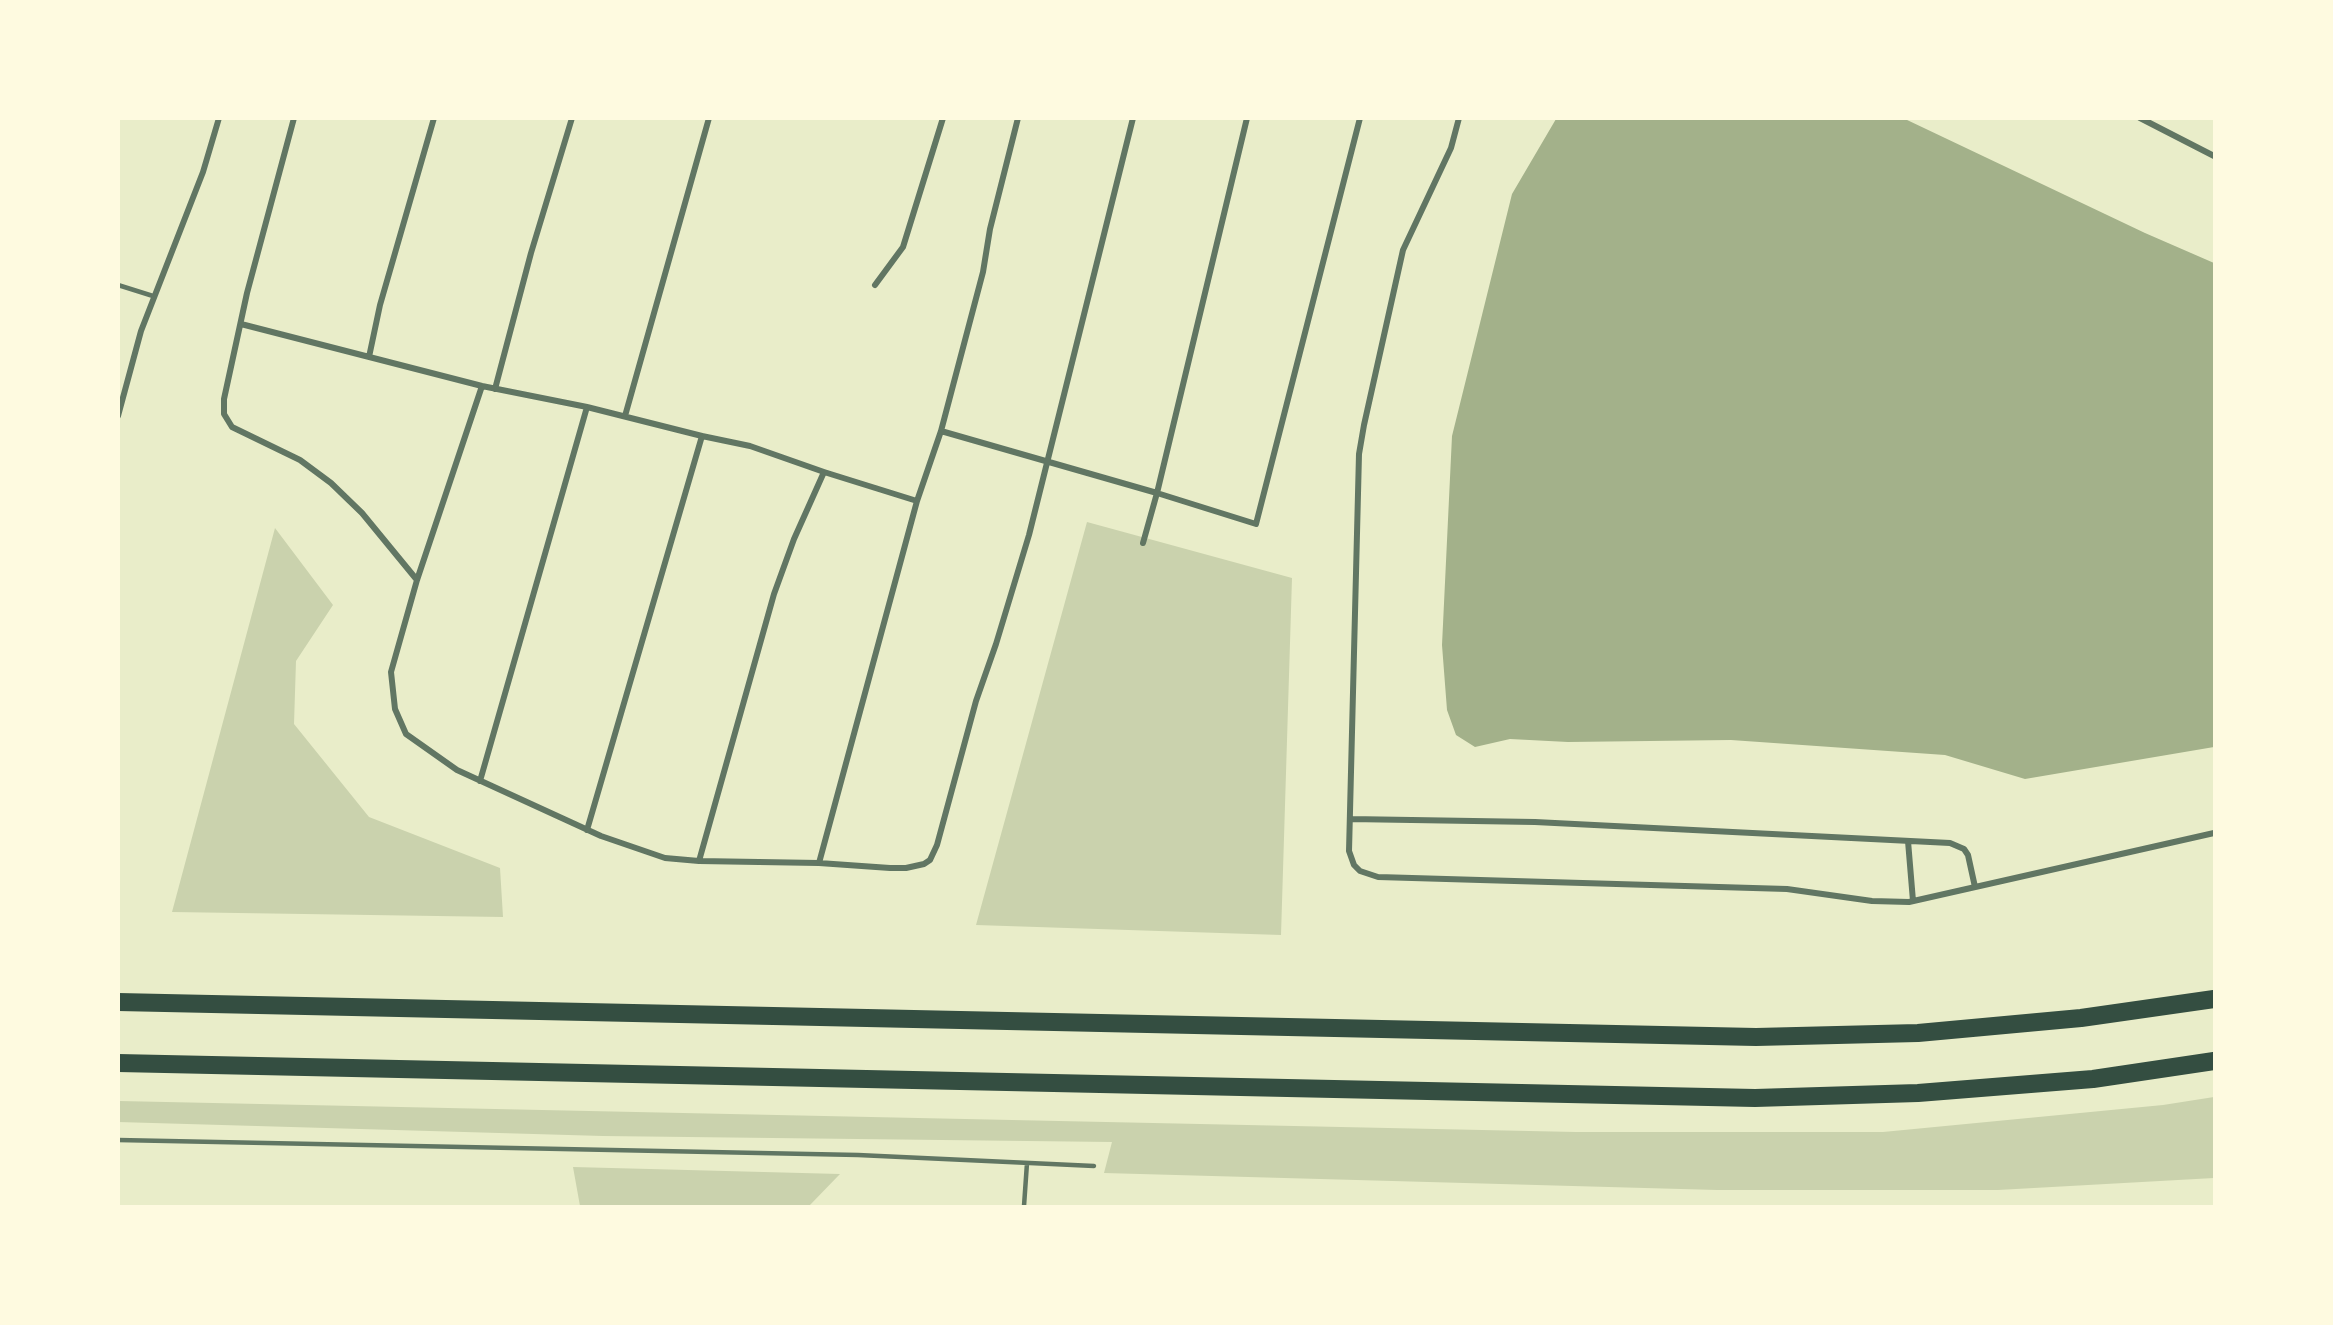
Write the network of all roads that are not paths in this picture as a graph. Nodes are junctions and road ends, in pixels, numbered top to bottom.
1 (219, 118) edge
2 (294, 118) edge
3 (434, 118) edge
4 (572, 118) edge
5 (710, 118) edge
6 (943, 118) edge
7 (1018, 118) edge
8 (1133, 118) edge
9 (1247, 118) edge
10 (1360, 118) edge
11 (1460, 118) edge
12 (2140, 118) edge
13 (2214, 156) edge
14 (118, 285) edge
15 (875, 285) dead end
16 (153, 296) junction
17 (241, 324) junction
18 (369, 357) junction
19 (482, 386) junction
20 (495, 389) junction
21 (120, 406) edge
22 (587, 407) junction
23 (118, 416) edge
24 (625, 416) junction
25 (941, 431) junction
26 (702, 436) junction
27 (1049, 461) junction
28 (824, 472) junction
29 (1158, 493) junction
30 (917, 501) junction
31 (1143, 543) dead end
32 (417, 580) junction
33 (480, 781) junction
34 (1350, 819) junction
35 (586, 830) junction
36 (2214, 833) edge
37 (1908, 841) junction
38 (699, 861) junction
39 (819, 863) junction
40 (1975, 887) junction
41 (1913, 901) junction
42 (2214, 999) edge
43 (118, 1002) edge
44 (2214, 1061) edge
45 (118, 1063) edge
46 (118, 1140) edge
47 (1027, 1163) junction
48 (1094, 1166) dead end
49 (1024, 1206) edge

1 - 16 street
2 - 17 street
3 - 18 street
4 - 20 street
5 - 24 street
6 - 15 street
7 - 25 street
8 - 27 street
9 - 29 street
10 - 29 street
11 - 34 street
12 - 13 street
14 - 16 lane
16 - 21 street
17 - 18 street
17 - 32 street
18 - 19 street
19 - 20 street
19 - 32 street
20 - 22 street
21 - 23 street
22 - 24 street
22 - 33 street
24 - 26 street
25 - 27 street
25 - 30 street
26 - 28 street
26 - 35 street
27 - 29 street
27 - 39 street
28 - 30 street
28 - 38 street
29 - 31 street
30 - 39 street
32 - 33 street
33 - 35 street
34 - 37 street
34 - 41 street
35 - 38 street
36 - 40 street
37 - 40 street
37 - 41 street
38 - 39 street
40 - 41 street
42 - 43 highway
44 - 45 highway
46 - 47 lane
47 - 48 lane
47 - 49 lane

